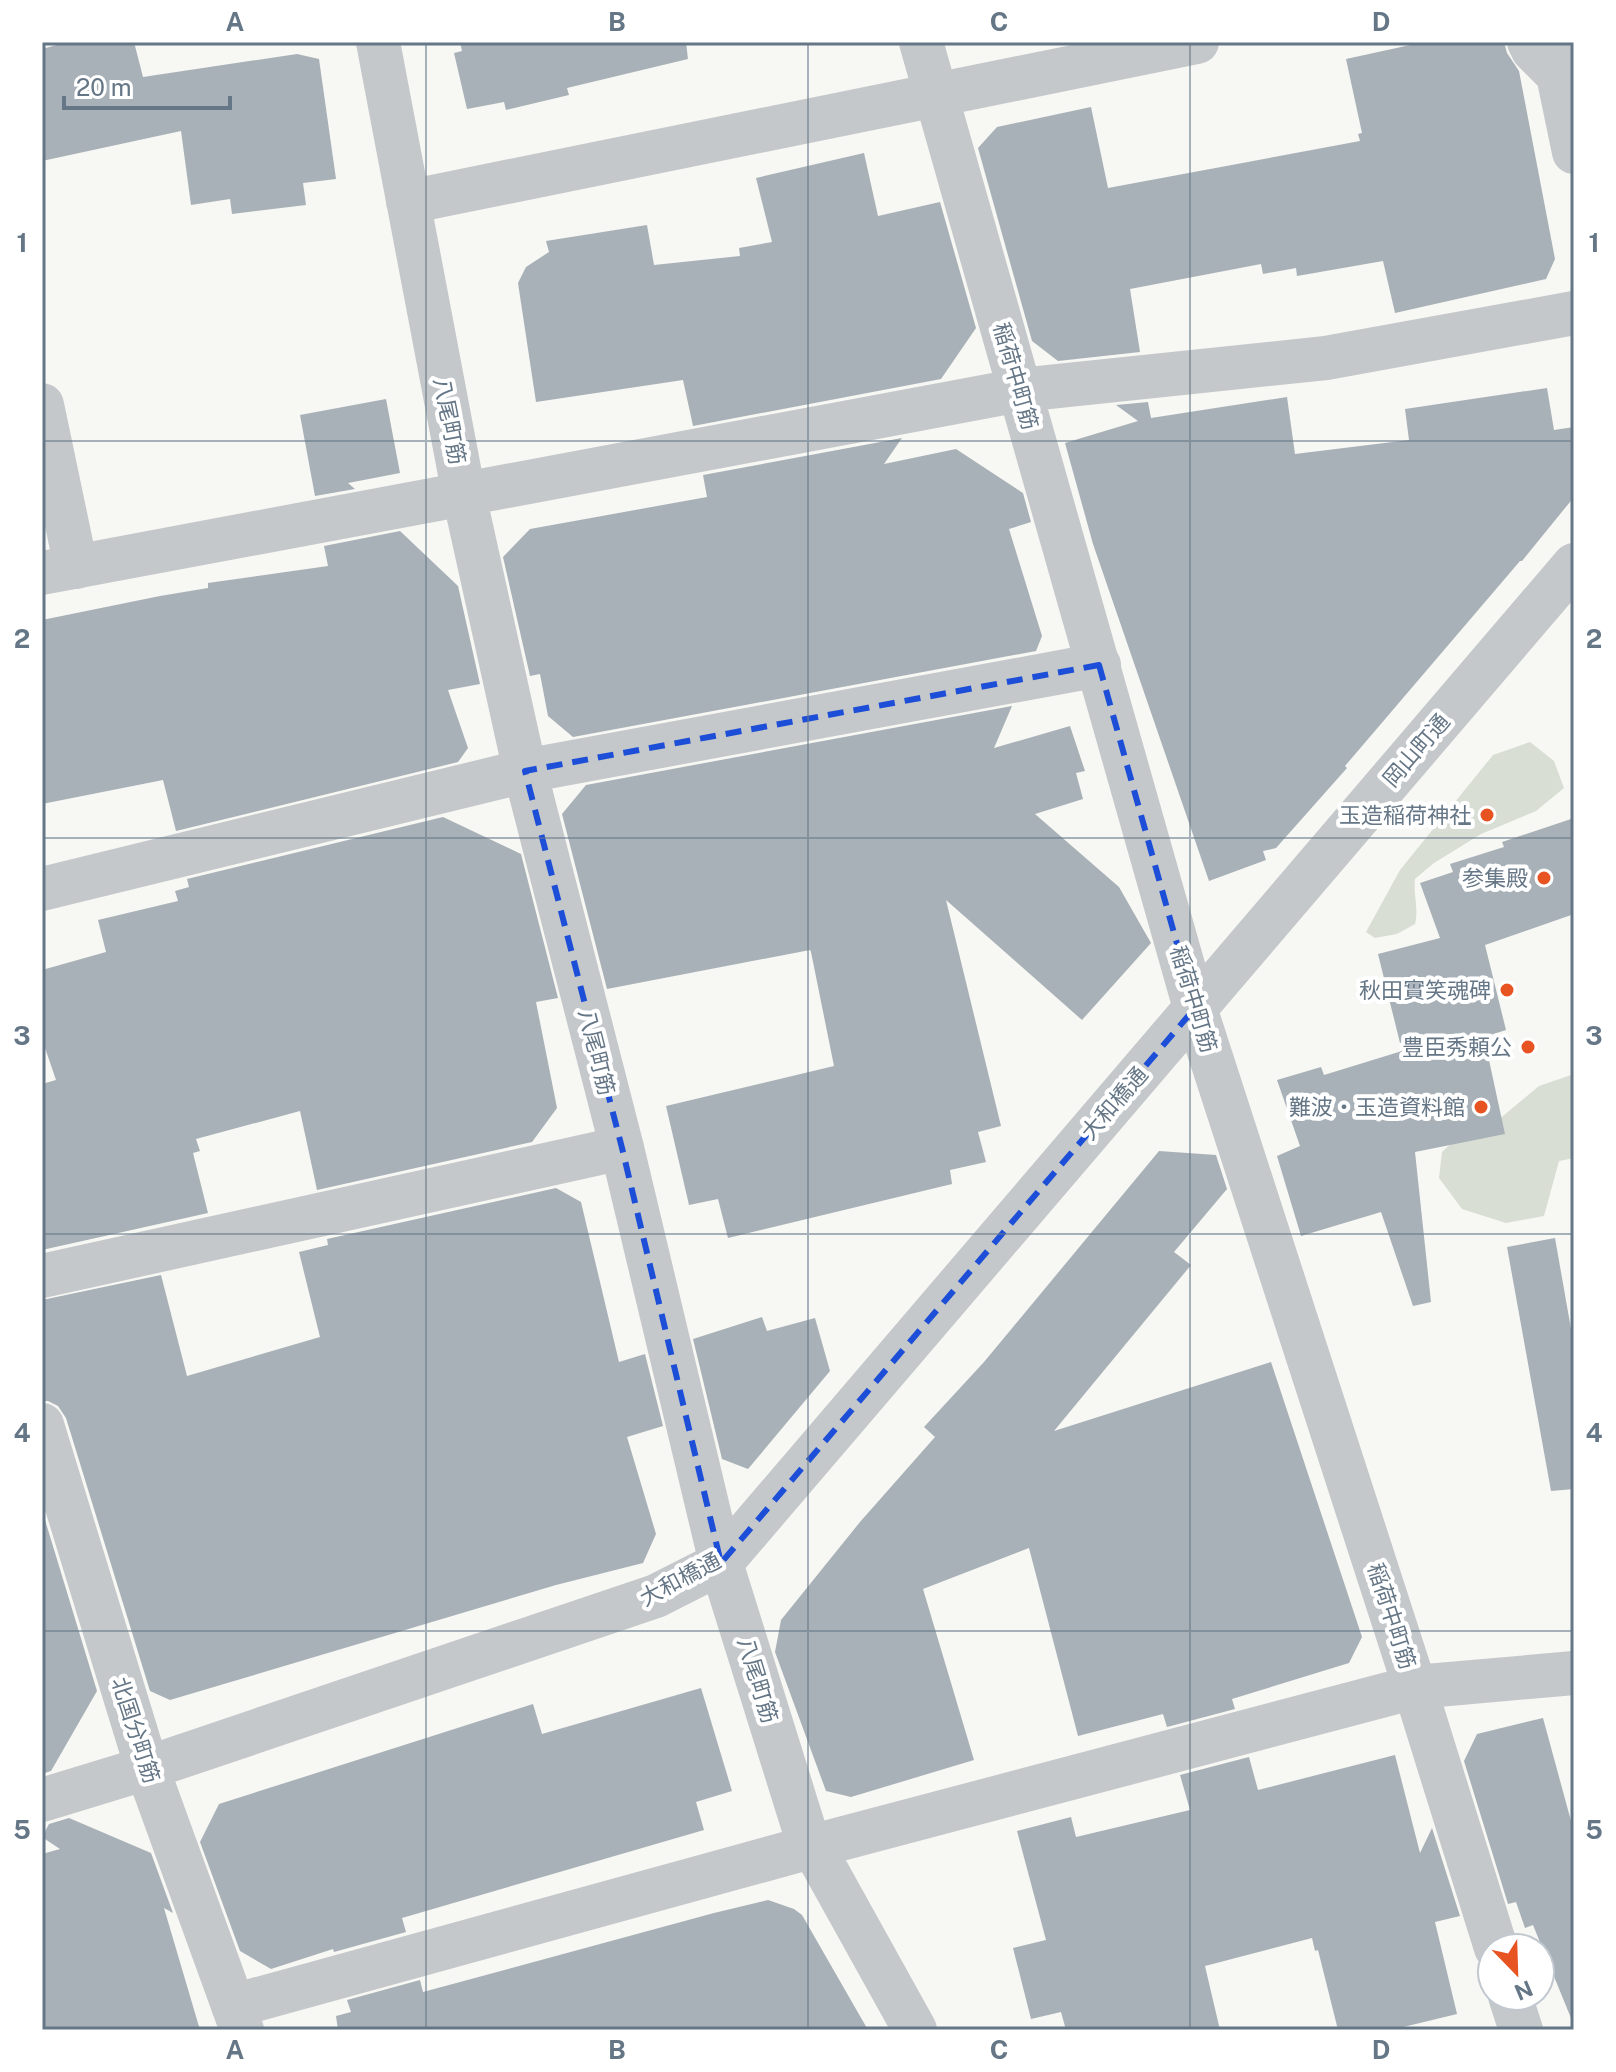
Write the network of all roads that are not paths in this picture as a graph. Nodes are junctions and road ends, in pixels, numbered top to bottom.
1 (378, 42) edge
2 (921, 42) edge
3 (1197, 42) edge
4 (1529, 42) edge
5 (1564, 58) edge
6 (936, 95) junction
7 (1572, 138) edge
8 (408, 202) junction
9 (1574, 313) edge
10 (1020, 390) junction
11 (42, 405) edge
12 (464, 495) junction
13 (1574, 565) edge
14 (59, 570) edge
15 (1099, 665) junction
16 (525, 771) junction
17 (42, 889) edge
18 (1195, 1008) junction
19 (622, 1148) junction
20 (42, 1276) edge
21 (42, 1425) edge
22 (721, 1563) junction
23 (1574, 1673) edge
24 (1415, 1687) junction
25 (147, 1768) junction
26 (42, 1800) edge
27 (814, 1846) junction
28 (1491, 1932) edge
29 (238, 2018) edge
30 (915, 2030) edge

1 - 8 street, 八尾町筋
2 - 6 street, 稲荷中町筋
3 - 6 street
4 - 5 street
5 - 7 street
6 - 8 street
6 - 10 street, 稲荷中町筋
8 - 12 street, 八尾町筋
9 - 10 street
10 - 12 street
10 - 15 street, 稲荷中町筋
11 - 14 street
12 - 14 street
12 - 16 street, 八尾町筋
13 - 18 street, 岡山町通
15 - 16 street
15 - 18 street, 稲荷中町筋
16 - 17 street
16 - 19 street, 八尾町筋
18 - 22 street, 大和橋通
18 - 24 street, 稲荷中町筋
19 - 20 street
19 - 22 street, 八尾町筋
21 - 25 street, 北国分町筋
22 - 25 street, 大和橋通
22 - 27 street, 八尾町筋
23 - 24 street
24 - 27 street
24 - 28 street, 稲荷中町筋
25 - 26 street, 大和橋通
25 - 29 street, 北国分町筋
27 - 29 street
27 - 30 street, 八尾町筋

